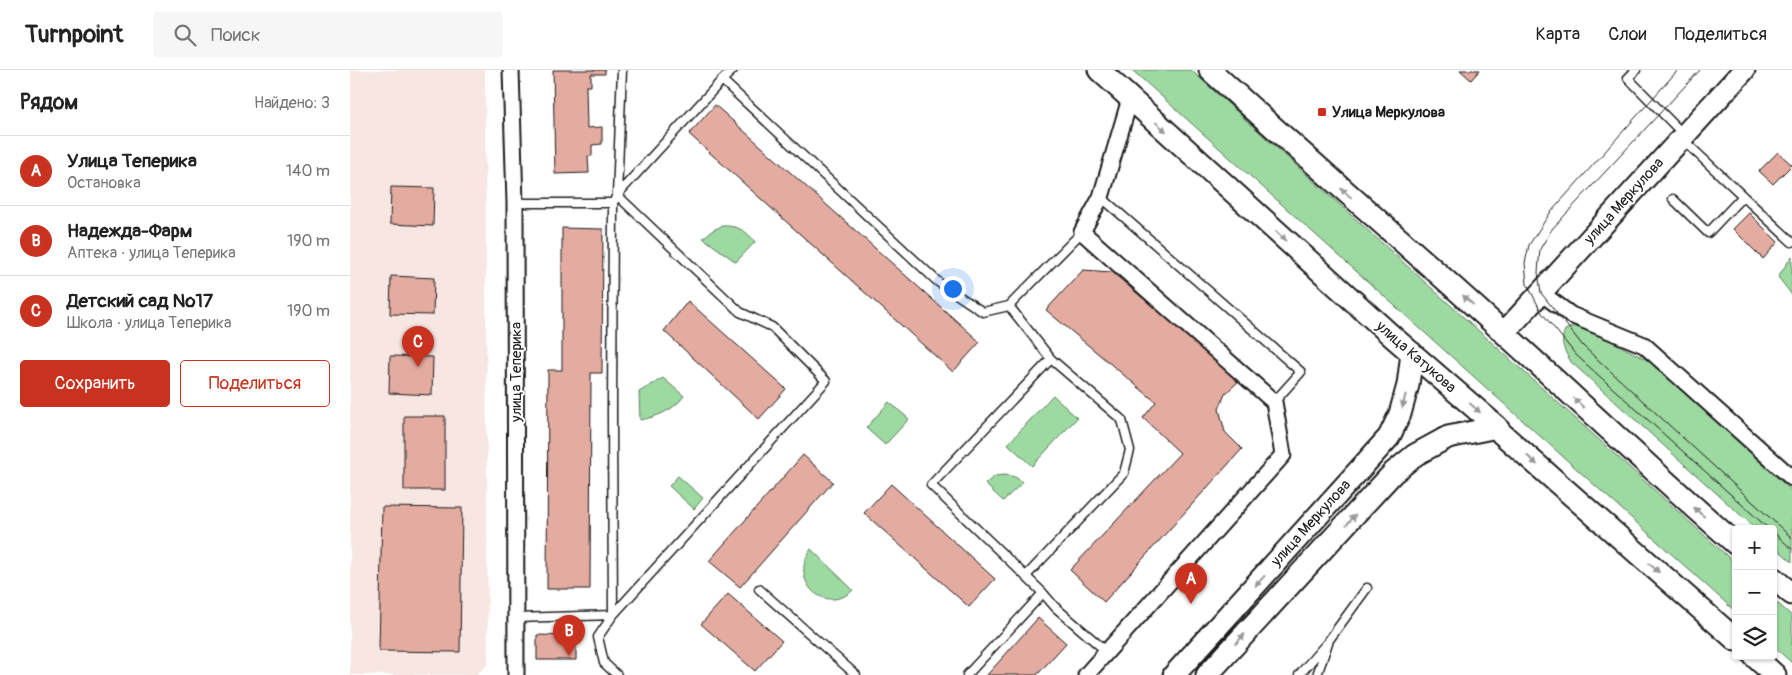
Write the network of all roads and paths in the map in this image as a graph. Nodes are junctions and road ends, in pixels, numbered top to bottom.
1 (512, 70) edge
2 (622, 70) edge
3 (733, 70) edge
4 (1099, 70) edge
5 (1210, 70) edge
6 (1636, 70) edge
7 (1744, 70) edge
8 (722, 80) junction
9 (1130, 99) junction
10 (1683, 137) junction
11 (617, 194) junction
12 (1743, 196) junction
13 (1101, 197) junction
14 (1673, 199) dead end
15 (515, 203) junction
16 (613, 203) junction
17 (1082, 232) junction
18 (1792, 242) edge
19 (1541, 293) junction
20 (1009, 306) junction
21 (1504, 333) junction
22 (1412, 353) junction
23 (1051, 358) junction
24 (1274, 402) junction
25 (1497, 427) junction
26 (1792, 478) edge
27 (1732, 541) edge
28 (1026, 576) junction
29 (1777, 581) edge
30 (759, 588) dead end
31 (1367, 588) dead end
32 (1043, 593) junction
33 (1792, 594) edge
34 (614, 615) junction
35 (516, 618) junction
36 (1732, 636) edge
37 (1329, 640) junction
38 (1107, 652) junction
39 (1758, 660) edge
40 (516, 675) edge
41 (617, 675) edge
42 (856, 675) edge
43 (967, 675) edge
44 (1086, 675) edge
45 (1174, 675) edge
46 (1207, 675) edge
47 (1299, 675) edge
48 (1317, 675) edge
49 (1775, 675) edge

1 - 15 street, улица Теперика
2 - 11 lane
3 - 8 lane
4 - 9 main road, улица Катукова
21 -> 5 main road
6 - 10 lane
7 - 10 main road, улица Меркулова
8 - 11 lane
8 - 20 lane
9 - 13 street
9 -> 22 main road, улица Катукова
10 - 12 lane
10 - 19 main road, улица Меркулова
11 - 16 lane
11 - 34 lane
12 - 14 lane
12 - 18 lane
13 - 17 street
13 - 24 lane
15 - 16 lane
15 - 35 street, улица Теперика
16 - 34 lane
17 - 20 lane
17 - 24 street
19 - 21 main road, улица Меркулова
19 - 26 street
20 - 23 lane
27 -> 21 main road
22 -> 25 main road, улица Катукова
22 -> 45 main road, улица Меркулова
23 - 28 lane
23 - 28 lane
24 - 38 street
25 -> 36 main road, улица Катукова
46 -> 25 main road, улица Меркулова
28 - 32 lane
29 - 33 main road
30 - 42 lane
31 - 37 lane
32 - 38 lane
32 - 43 lane
34 - 35 lane
34 - 41 lane
35 - 40 street, улица Теперика
37 - 47 lane
37 - 48 lane
38 - 44 street
39 - 49 main road

